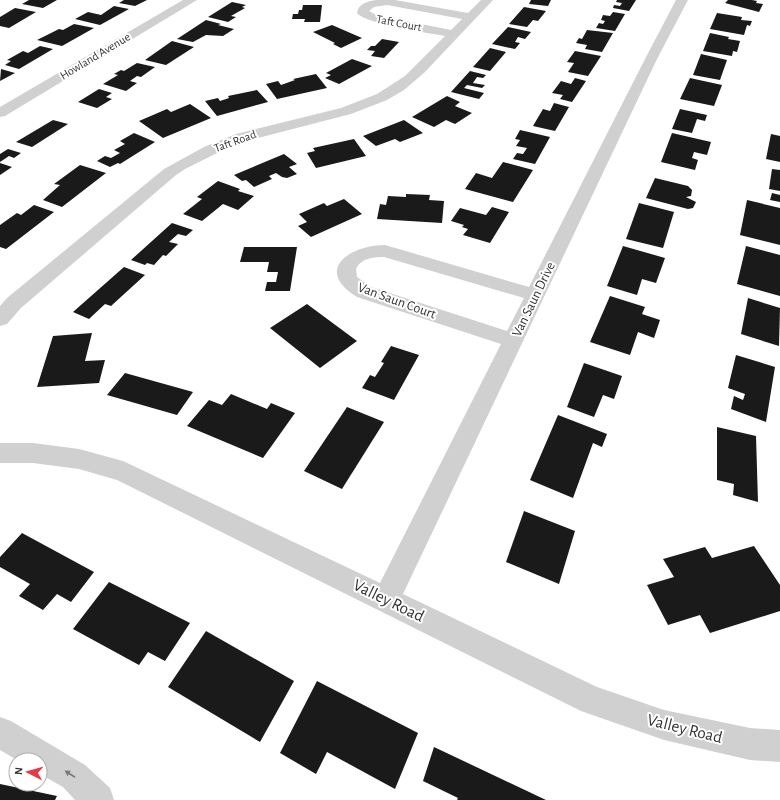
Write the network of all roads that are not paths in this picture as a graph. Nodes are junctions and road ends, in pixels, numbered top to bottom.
1 (191, 0) edge
2 (487, 0) edge
3 (682, 0) edge
4 (470, 17) junction
5 (454, 34) junction
6 (0, 113) edge
7 (535, 295) junction
8 (0, 318) edge
9 (513, 340) junction
10 (0, 453) edge
11 (386, 599) junction
12 (0, 732) edge
13 (780, 746) edge
14 (98, 800) edge

1 - 6 street, Howland Avenue
2 - 4 street, Taft Road
3 - 7 street, Van Saun Drive
4 - 5 street, Taft Road
4 - 5 street, Taft Court
5 - 8 street, Taft Road
7 - 9 street, Van Saun Drive
7 - 9 street, Van Saun Court
9 - 11 street, Van Saun Drive
10 - 11 street, Valley Road
11 - 13 street, Valley Road
14 -> 12 street

